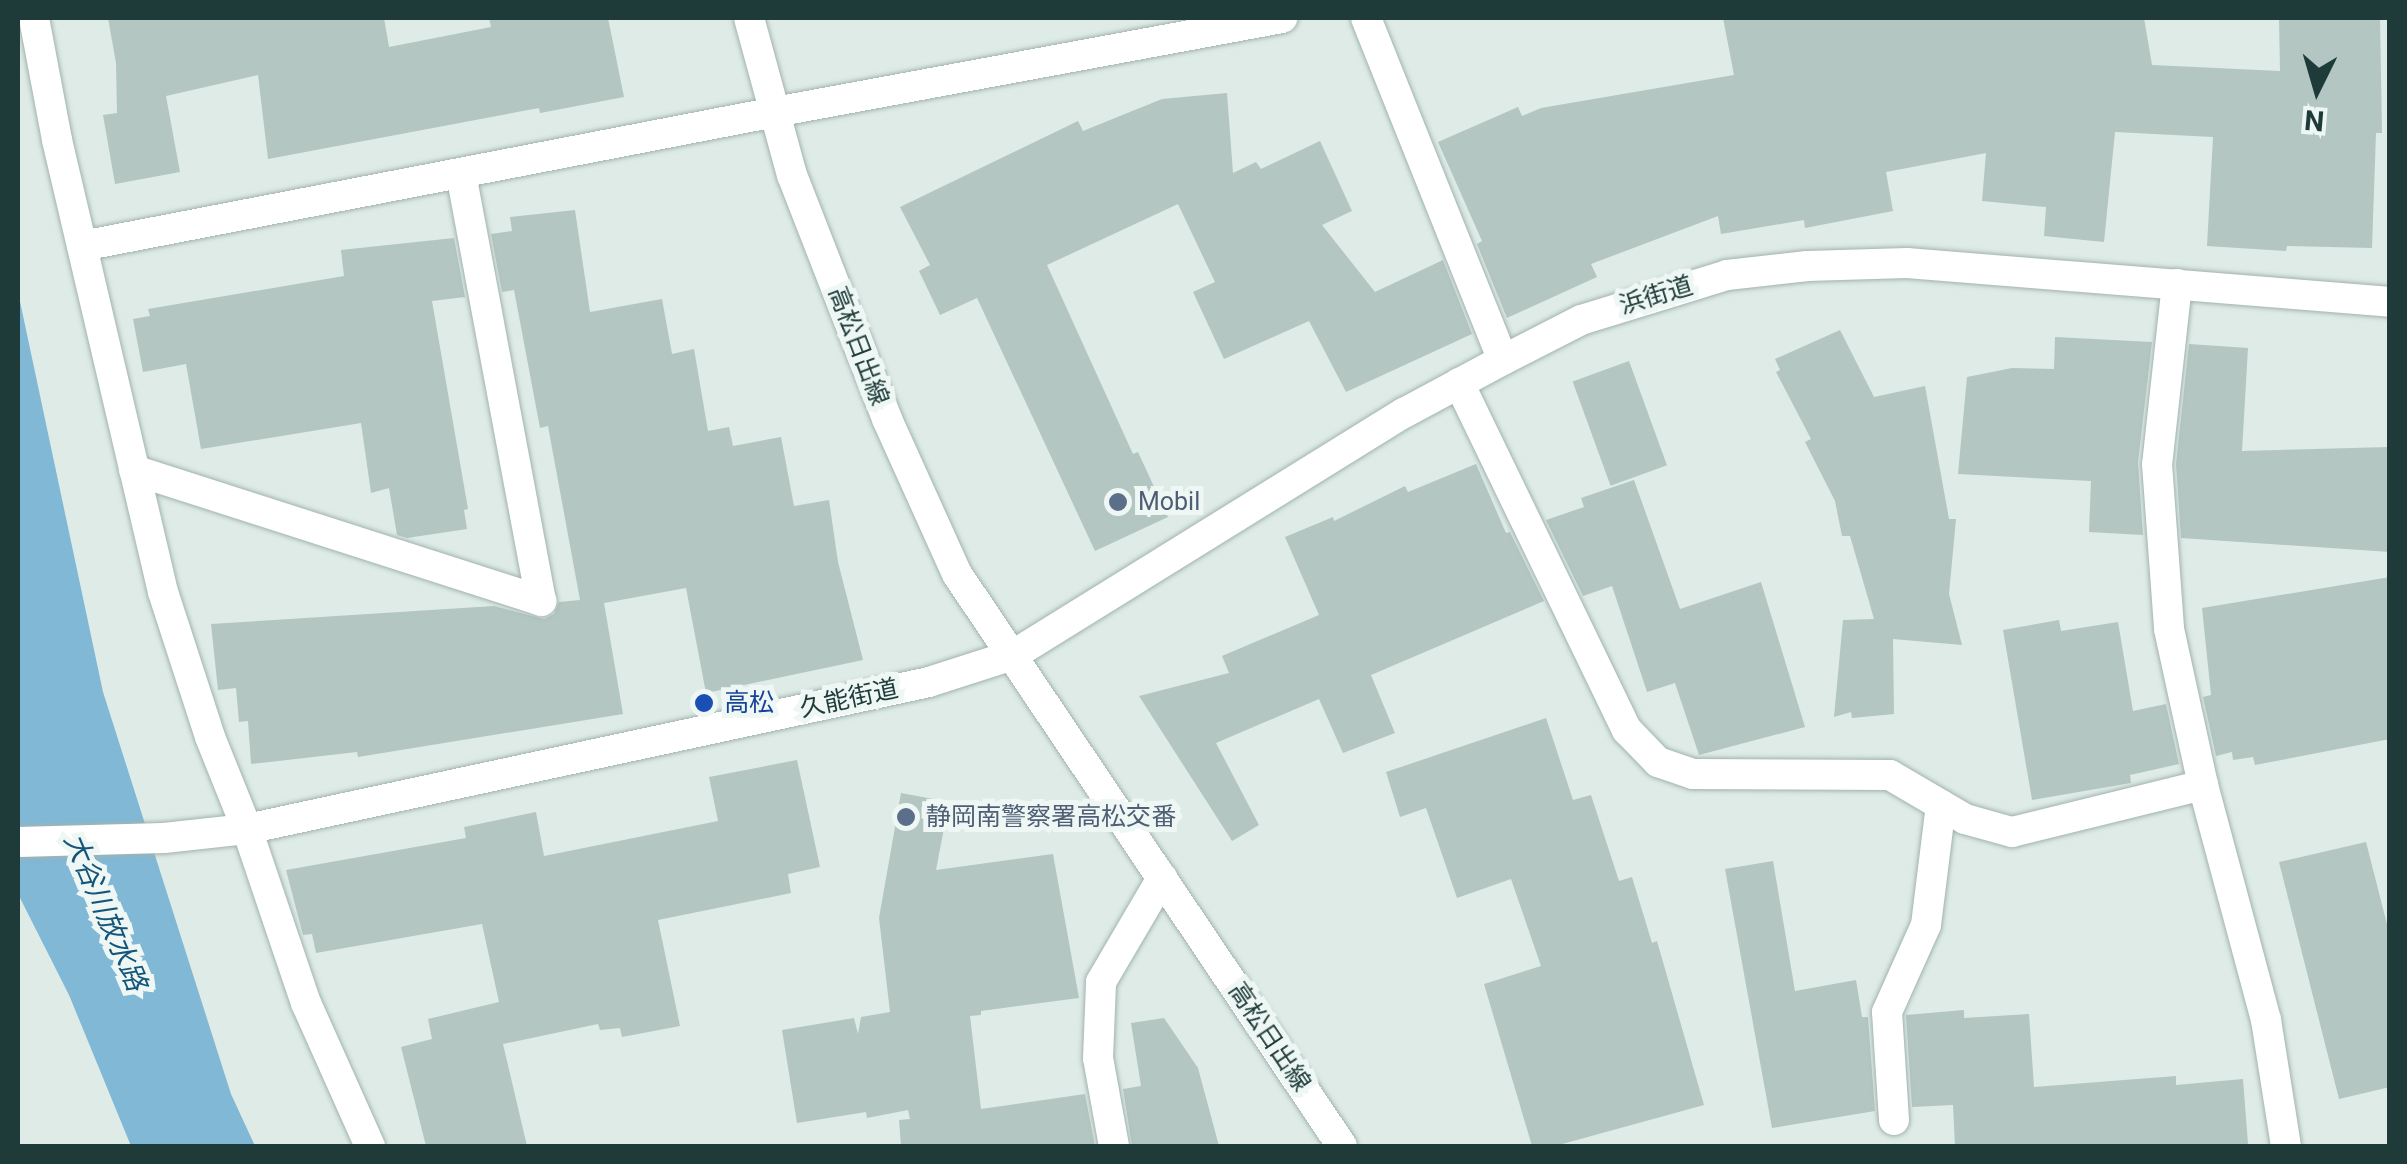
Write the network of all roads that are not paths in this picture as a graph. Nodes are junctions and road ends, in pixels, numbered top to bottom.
1 (34, 18) edge
2 (748, 18) edge
3 (1282, 18) edge
4 (1366, 18) edge
5 (774, 112) junction
6 (461, 172) junction
7 (82, 246) junction
8 (2177, 284) junction
9 (2390, 302) edge
10 (1503, 360) junction
11 (1459, 383) junction
12 (134, 470) junction
13 (1013, 654) junction
14 (2203, 785) junction
15 (1941, 805) junction
16 (247, 829) junction
17 (18, 842) edge
18 (1162, 878) junction
19 (1894, 1120) dead end
20 (370, 1146) edge
21 (1114, 1146) edge
22 (1342, 1146) edge
23 (2286, 1146) edge

1 - 7 street
2 - 5 street, 高松日出線
3 - 5 street
4 - 10 street
5 - 6 street
5 - 13 street, 高松日出線
6 - 7 street
6 - 12 street
7 - 12 street
8 - 9 street, 浜街道
8 - 10 street, 浜街道
8 - 14 street
10 - 11 street, 浜街道
11 - 13 street, 浜街道
11 - 15 street
12 - 16 street
13 - 16 street, 久能街道
13 - 18 street
14 - 15 street
14 - 23 street
15 - 19 street
16 - 17 street, 久能街道
16 - 20 street
18 - 21 street
18 - 22 street, 高松日出線

